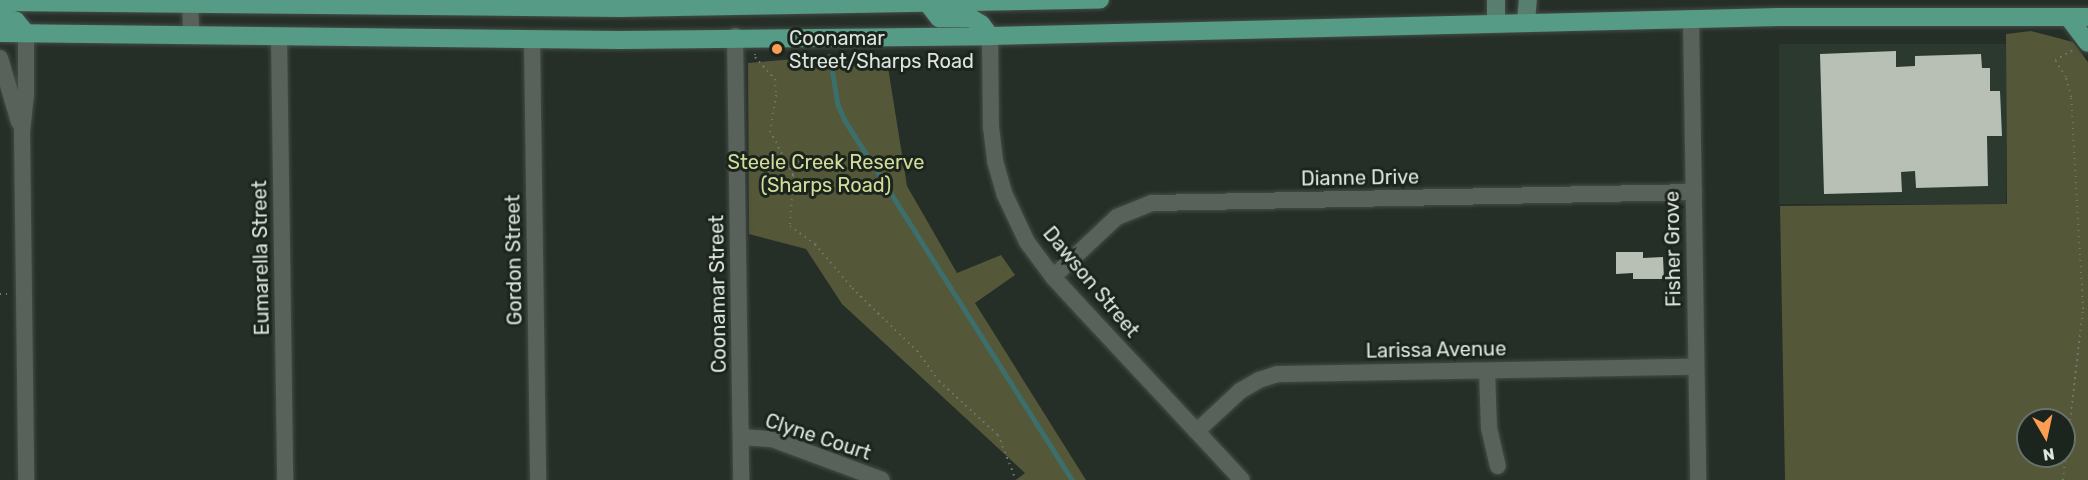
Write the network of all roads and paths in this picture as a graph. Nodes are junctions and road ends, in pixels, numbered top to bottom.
1 (70, 0) edge
2 (1100, 0) edge
3 (1496, 0) edge
4 (1528, 0) edge
5 (965, 1) edge
6 (1016, 1) edge
7 (0, 3) edge
8 (46, 3) junction
9 (190, 3) edge
10 (240, 3) edge
11 (928, 4) junction
12 (620, 8) junction
13 (0, 16) edge
14 (2088, 17) edge
15 (1691, 18) junction
16 (2069, 18) junction
17 (1526, 21) junction
18 (1496, 22) junction
19 (0, 33) edge
20 (26, 33) junction
21 (190, 36) junction
22 (279, 36) junction
23 (735, 36) junction
24 (755, 36) junction
25 (990, 36) junction
26 (532, 39) junction
27 (621, 40) junction
28 (2081, 46) edge
29 (0, 58) edge
30 (22, 132) junction
31 (1694, 192) junction
32 (1053, 277) junction
33 (1695, 367) junction
34 (1487, 371) junction
35 (1197, 431) junction
36 (741, 437) junction
37 (1498, 466) dead end
38 (26, 480) edge
39 (285, 480) edge
40 (538, 480) edge
41 (741, 480) edge
42 (882, 480) edge
43 (1016, 480) edge
44 (1242, 480) edge
45 (1698, 480) edge
46 (2063, 480) edge

1 - 8 main road
2 - 6 main road
3 - 18 street
4 - 17 street
5 - 6 main road
5 - 11 main road
7 - 8 main road
8 - 9 main road
9 - 10 main road
9 - 21 street
10 - 12 main road
11 - 12 main road
11 - 25 main road
12 - 27 main road
13 - 20 main road
14 - 16 main road
15 - 16 main road
15 - 17 main road
15 - 31 street, Fisher Grove
16 - 28 main road
17 - 18 main road
18 - 25 main road
19 - 20 main road
20 - 21 main road
20 - 30 street
21 - 22 main road
22 - 26 main road
22 - 39 street, Eumarella Street
23 - 24 main road
23 - 27 main road
23 - 36 street, Coonamar Street
24 - 25 main road
24 - 43 path
25 - 32 street, Dawson Street
26 - 27 main road
26 - 40 street, Gordon Street
28 - 46 path
29 - 30 street
30 - 38 street
31 - 32 street, Dianne Drive
31 - 33 street, Fisher Grove
32 - 35 street, Dawson Street
33 - 34 street, Larissa Avenue
33 - 45 street, Fisher Grove
34 - 35 street, Larissa Avenue
34 - 37 street
35 - 44 street, Dawson Street
36 - 41 street, Coonamar Street
36 - 42 street, Clyne Court

